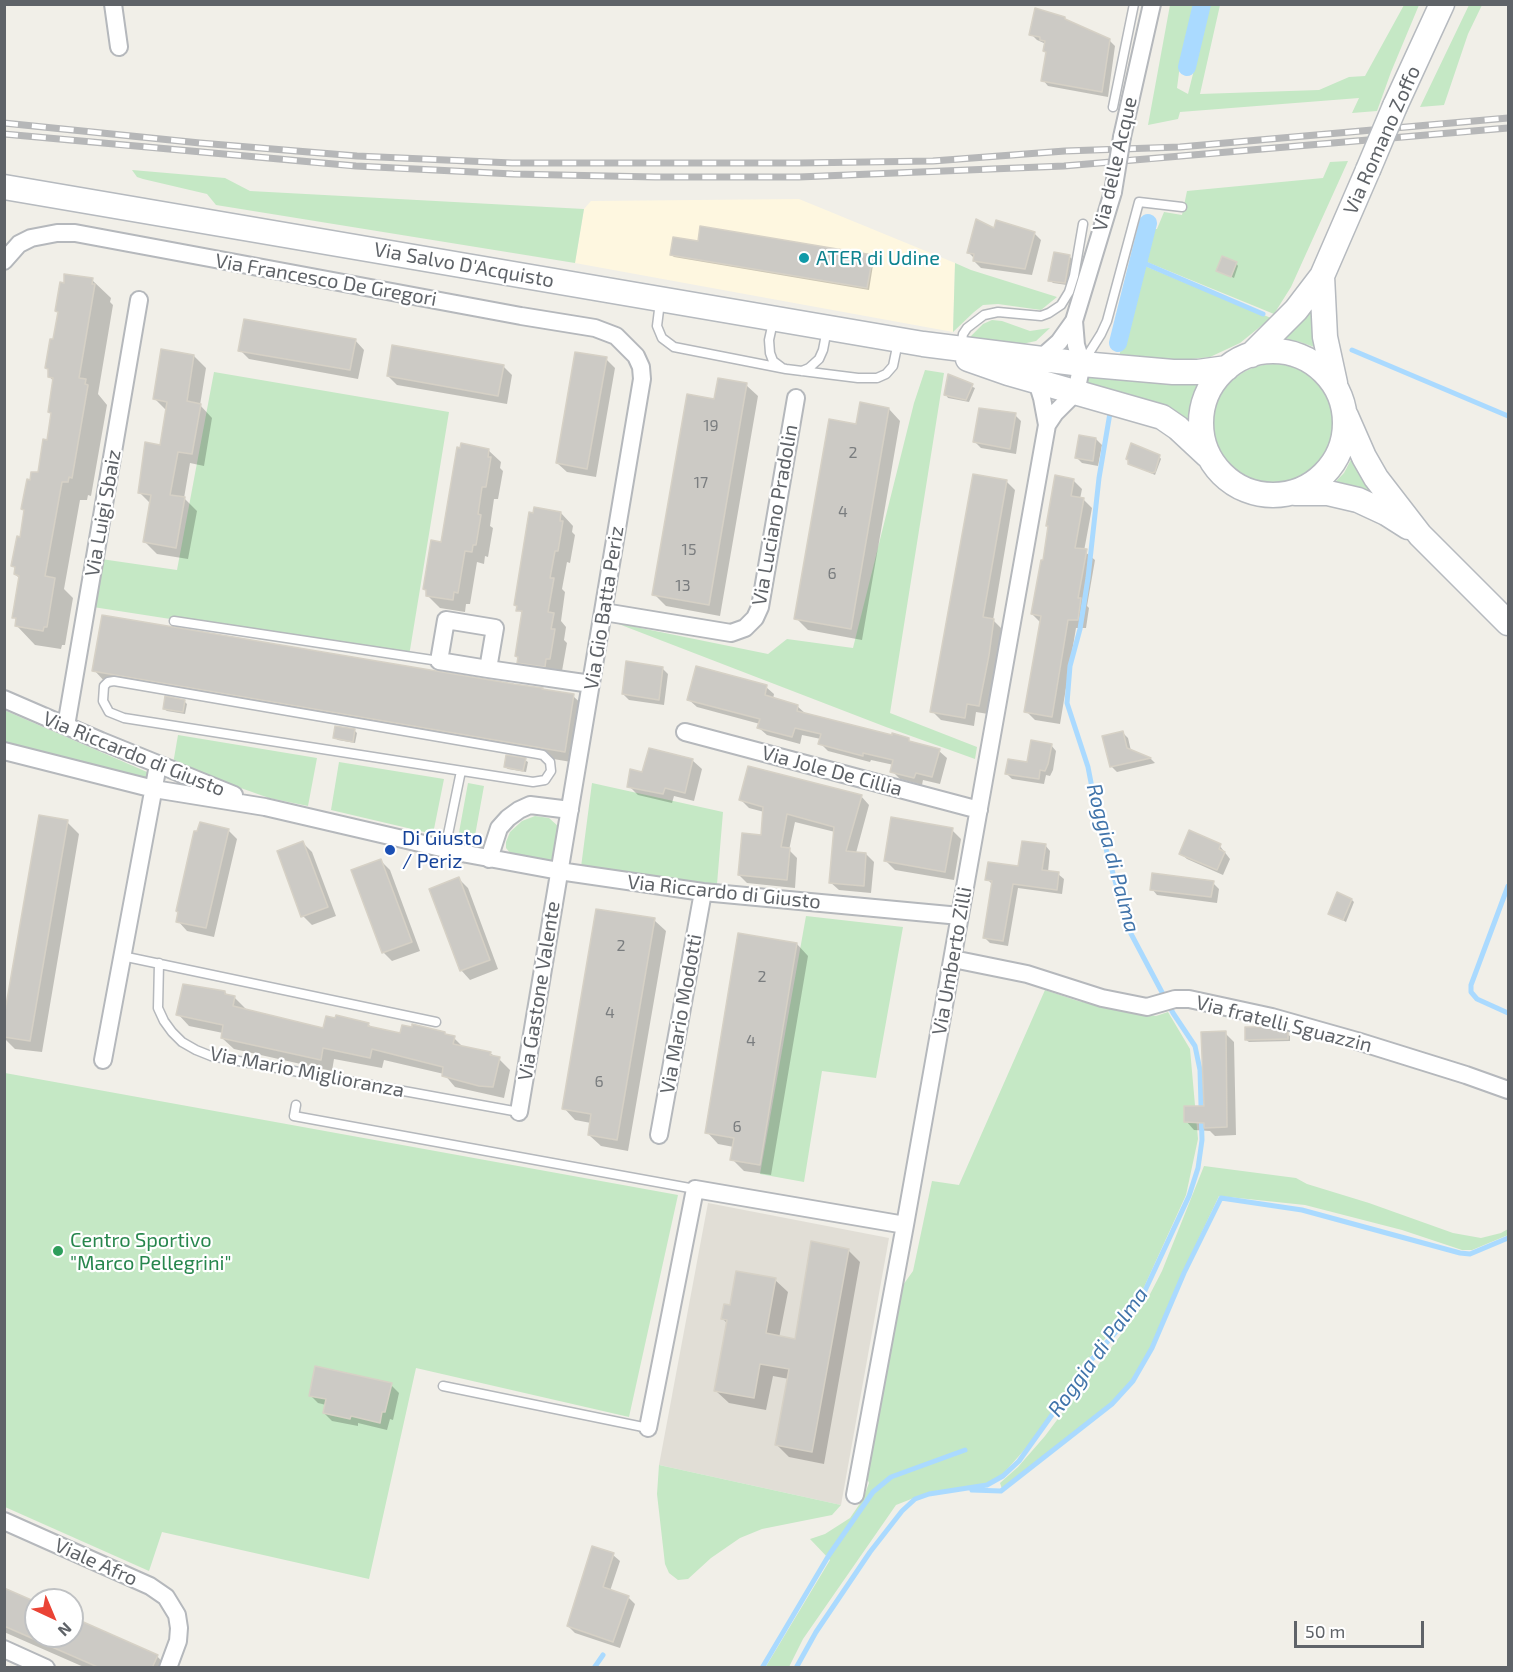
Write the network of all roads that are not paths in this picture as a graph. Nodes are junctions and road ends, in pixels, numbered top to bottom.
1 (113, 4) edge
2 (1134, 4) edge
3 (1152, 4) edge
4 (1442, 4) edge
5 (119, 47) dead end
6 (1113, 107) dead end
7 (4, 187) edge
8 (1182, 207) dead end
9 (1083, 224) dead end
10 (4, 261) edge
11 (1322, 276) junction
12 (661, 299) junction
13 (139, 300) dead end
14 (773, 318) junction
15 (1074, 321) junction
16 (827, 328) junction
17 (898, 339) junction
18 (629, 348) joint
19 (961, 353) junction
20 (1251, 355) junction
21 (1041, 358) junction
22 (1082, 364) junction
23 (1227, 368) junction
24 (786, 369) junction
25 (800, 371) junction
26 (1036, 382) junction
27 (1336, 387) junction
28 (1076, 392) junction
29 (796, 398) dead end
30 (1345, 414) junction
31 (1047, 425) junction
32 (1210, 458) junction
33 (1290, 493) junction
34 (1420, 535) junction
35 (604, 612) junction
36 (174, 621) dead end
37 (1509, 623) edge
38 (439, 661) junction
39 (488, 669) junction
40 (591, 684) junction
41 (4, 699) edge
42 (66, 726) junction
43 (685, 732) dead end
44 (4, 751) edge
45 (158, 765) junction
46 (461, 771) junction
47 (154, 789) junction
48 (265, 807) junction
49 (570, 810) junction
50 (979, 810) junction
51 (446, 849) junction
52 (489, 859) junction
53 (559, 871) junction
54 (703, 892) junction
55 (960, 916) junction
56 (122, 956) junction
57 (953, 959) junction
58 (159, 963) junction
59 (436, 1022) dead end
60 (103, 1060) dead end
61 (1509, 1090) edge
62 (296, 1105) dead end
63 (519, 1112) joint
64 (659, 1135) dead end
65 (695, 1189) junction
66 (905, 1226) junction
67 (443, 1386) dead end
68 (648, 1428) joint
69 (855, 1495) dead end
70 (4, 1521) edge
71 (4, 1649) edge
72 (46, 1668) edge
73 (168, 1668) edge

1 - 5 street
2 - 6 lane
3 - 15 street, Via delle Acque, bridge
4 - 11 street, Via Romano Zoffo, bridge
7 - 12 street, Via Salvo D'Acquisto
8 - 22 lane
9 - 19 lane
10 - 18 street, Via Francesco De Gregori
11 - 20 street, Via Romano Zoffo
11 - 27 street, Via Romano Zoffo
12 - 14 street, Via Salvo D'Acquisto
12 - 24 lane
13 - 42 street, Via Luigi Sbaiz
14 - 16 street, Via Salvo D'Acquisto
14 - 24 lane
15 - 21 street, Via delle Acque
15 - 22 street, Via delle Acque
16 - 17 street, Via Salvo D'Acquisto
16 - 25 lane
17 - 19 street, Via Salvo D'Acquisto
17 - 25 lane
18 - 35 street, Via Gio Batta Periz
19 - 21 street, Via Salvo D'Acquisto
19 - 26 street, Via Salvo D'Acquisto
20 - 23 street
20 - 27 street
21 - 22 street, Via Salvo D'Acquisto
21 - 26 street
22 - 23 street, Via Salvo D'Acquisto
22 - 28 street
23 - 32 street
24 - 25 lane
26 - 28 street, Via Salvo D'Acquisto
26 - 31 street, Via Umberto Zilli
27 - 30 street
28 - 31 street, Via Umberto Zilli
28 - 32 street, Via Salvo D'Acquisto
29 - 35 street, Via Luciano Pradolin
30 - 33 street
30 - 34 street
31 - 50 street, Via Umberto Zilli
32 - 33 street
33 - 34 street
34 - 37 street
35 - 40 street, Via Gio Batta Periz
36 - 38 lane
38 - 39 street
38 - 39 street
39 - 40 street
40 - 49 street, Via Gio Batta Periz
41 - 42 street, Via Riccardo di Giusto
42 - 45 street, Via Riccardo di Giusto
43 - 50 street, Via Jole De Cillia
44 - 47 street, Via Riccardo di Giusto
45 - 47 street
45 - 48 street, Via Riccardo di Giusto
46 - 46 lane
46 - 51 lane
47 - 48 street, Via Riccardo di Giusto
47 - 56 street
48 - 51 street, Via Riccardo di Giusto
49 - 52 street
49 - 53 street, Via Gio Batta Periz
50 - 55 street, Via Umberto Zilli
51 - 52 street, Via Riccardo di Giusto
52 - 53 street, Via Riccardo di Giusto
53 - 54 street, Via Riccardo di Giusto
53 - 63 street, Via Gastone Valente
54 - 55 street, Via Riccardo di Giusto
54 - 64 street, Via Mario Modotti
55 - 57 street, Via Umberto Zilli
56 - 58 lane
56 - 60 street
57 - 61 street, Via fratelli Sguazzin
57 - 66 street, Via Umberto Zilli
58 - 59 lane
58 - 63 lane, Via Mario Miglioranza
62 - 65 lane
65 - 66 street
65 - 68 street
66 - 69 street, Via Umberto Zilli
67 - 68 lane
70 - 73 street, Viale Afro
71 - 72 street

